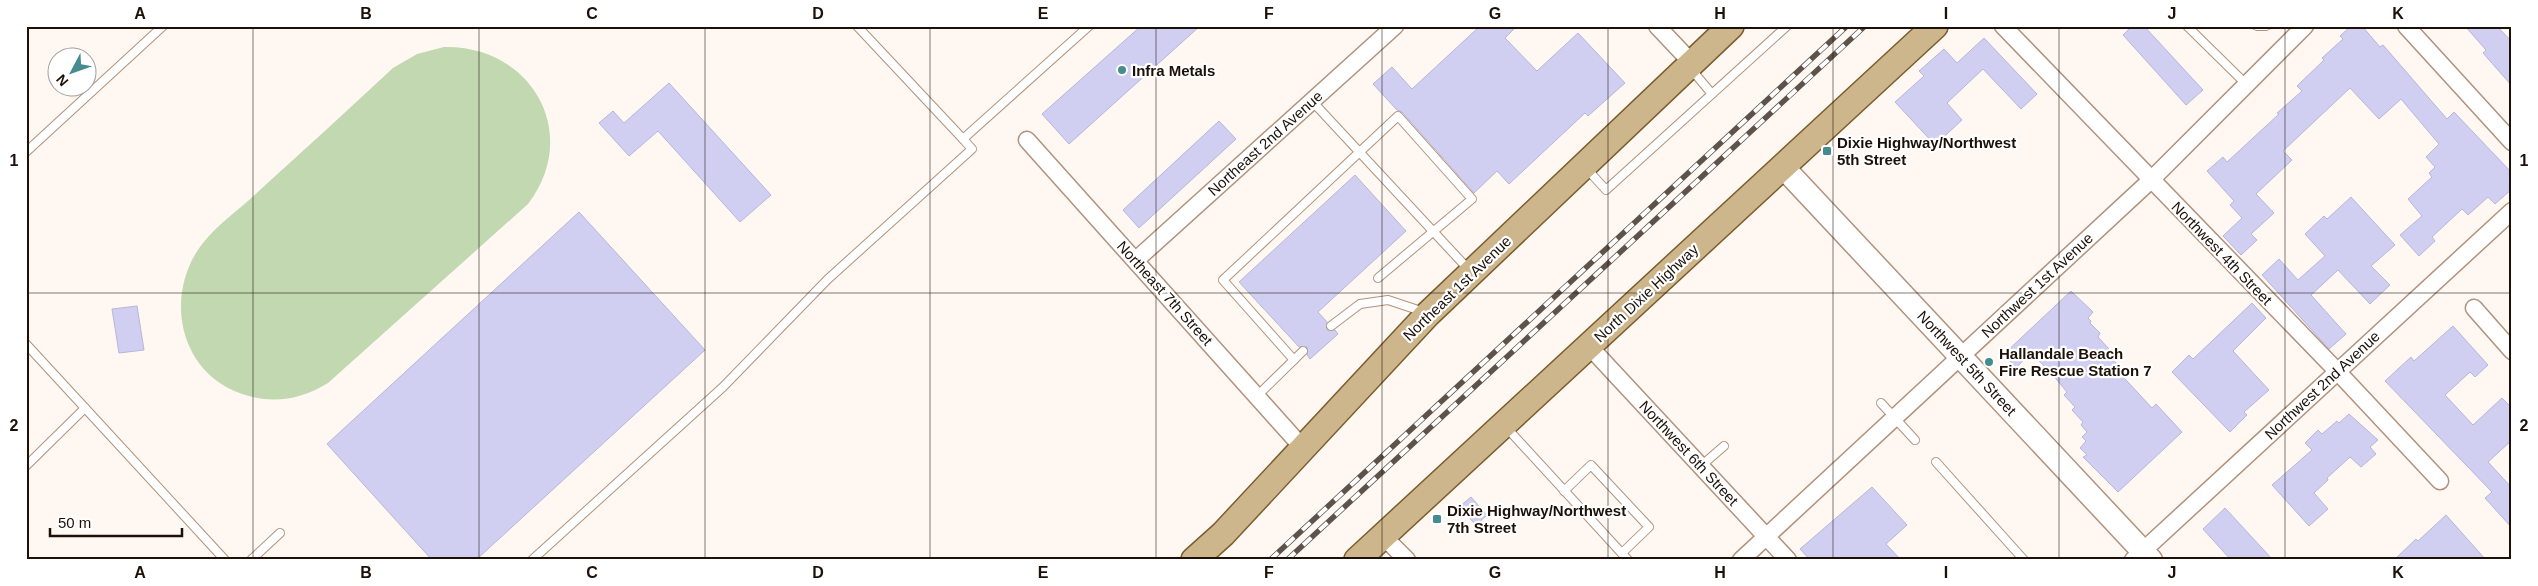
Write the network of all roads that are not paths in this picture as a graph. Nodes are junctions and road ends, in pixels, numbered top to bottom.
1 (163, 26) edge
2 (856, 26) edge
3 (1089, 26) edge
4 (1395, 26) edge
5 (1657, 26) edge
6 (1731, 26) edge
7 (1787, 26) edge
8 (1935, 26) edge
9 (2003, 26) edge
10 (2187, 26) edge
11 (2257, 26) edge
12 (2266, 26) edge
13 (2305, 26) edge
14 (2406, 26) edge
15 (1689, 64) junction
16 (2247, 85) junction
17 (1712, 94) junction
18 (1311, 100) junction
19 (963, 140) junction
20 (1027, 140) dead end
21 (2512, 142) edge
22 (1360, 151) junction
23 (26, 152) edge
24 (1584, 166) junction
25 (1783, 166) junction
26 (2151, 180) junction
27 (2512, 211) edge
28 (1435, 232) junction
29 (1136, 260) junction
30 (1472, 272) junction
31 (1378, 278) dead end
32 (2474, 308) dead end
33 (1428, 314) junction
34 (1331, 326) dead end
35 (26, 344) edge
36 (1589, 346) junction
37 (1303, 351) dead end
38 (2512, 351) edge
39 (1960, 356) junction
40 (1294, 360) junction
41 (2337, 370) junction
42 (1257, 396) junction
43 (1881, 403) dead end
44 (86, 408) junction
45 (1894, 417) junction
46 (1504, 425) junction
47 (1915, 440) dead end
48 (1724, 446) dead end
49 (1302, 447) junction
50 (1936, 462) dead end
51 (26, 466) edge
52 (1701, 466) junction
53 (2440, 480) dead end
54 (1564, 490) junction
55 (280, 533) dead end
56 (1384, 536) junction
57 (1767, 536) junction
58 (1622, 553) junction
59 (2142, 557) edge
60 (225, 560) edge
61 (251, 560) edge
62 (532, 560) edge
63 (1194, 560) edge
64 (1357, 560) edge
65 (1406, 560) edge
66 (1628, 560) edge
67 (1742, 560) edge
68 (1788, 560) edge
69 (2024, 560) edge

1 - 23 lane
2 - 19 lane
3 - 19 lane
4 - 18 street, Northeast 2nd Avenue
5 - 15 street
6 - 15 main road, Northeast 1st Avenue
7 - 17 lane
8 - 25 main road, North Dixie Highway
9 - 26 street, Northwest 4th Street
10 - 16 lane
11 - 12 lane
13 - 16 street, Northwest 1st Avenue
14 - 21 street
15 - 17 lane
15 - 24 main road, Northeast 1st Avenue
16 - 26 street, Northwest 1st Avenue
17 - 24 lane
18 - 22 lane
18 - 29 street, Northeast 2nd Avenue
19 - 62 lane
20 - 29 street, Northeast 7th Street
22 - 28 lane
22 - 28 lane
22 - 40 lane
24 - 30 main road, Northeast 1st Avenue
25 - 36 main road, North Dixie Highway
25 - 39 street, Northwest 5th Street
26 - 39 street, Northwest 1st Avenue
26 - 41 street, Northwest 4th Street
27 - 41 street, Northwest 2nd Avenue
28 - 30 lane
28 - 31 lane
29 - 42 street, Northeast 7th Street
30 - 33 main road, Northeast 1st Avenue
32 - 38 street
33 - 34 lane
33 - 49 main road, Northeast 1st Avenue
35 - 44 lane
36 - 46 main road, North Dixie Highway
36 - 52 street, Northwest 6th Street
37 - 40 lane
39 - 45 street, Northwest 1st Avenue
39 - 59 street, Northwest 5th Street
40 - 42 lane
41 - 53 street, Northwest 4th Street
41 - 59 street, Northwest 2nd Avenue
42 - 49 street, Northeast 7th Street
43 - 45 lane
44 - 51 lane
44 - 60 lane
45 - 47 lane
45 - 57 street, Northwest 1st Avenue
46 - 54 lane
46 - 56 main road, North Dixie Highway
48 - 52 lane
49 - 63 main road, Northeast 1st Avenue
50 - 69 lane
52 - 57 street, Northwest 6th Street
54 - 58 lane
54 - 58 lane
55 - 61 lane
56 - 64 main road, North Dixie Highway
56 - 65 street
57 - 67 street, Northwest 1st Avenue
57 - 68 street, Northwest 6th Street
58 - 66 lane

